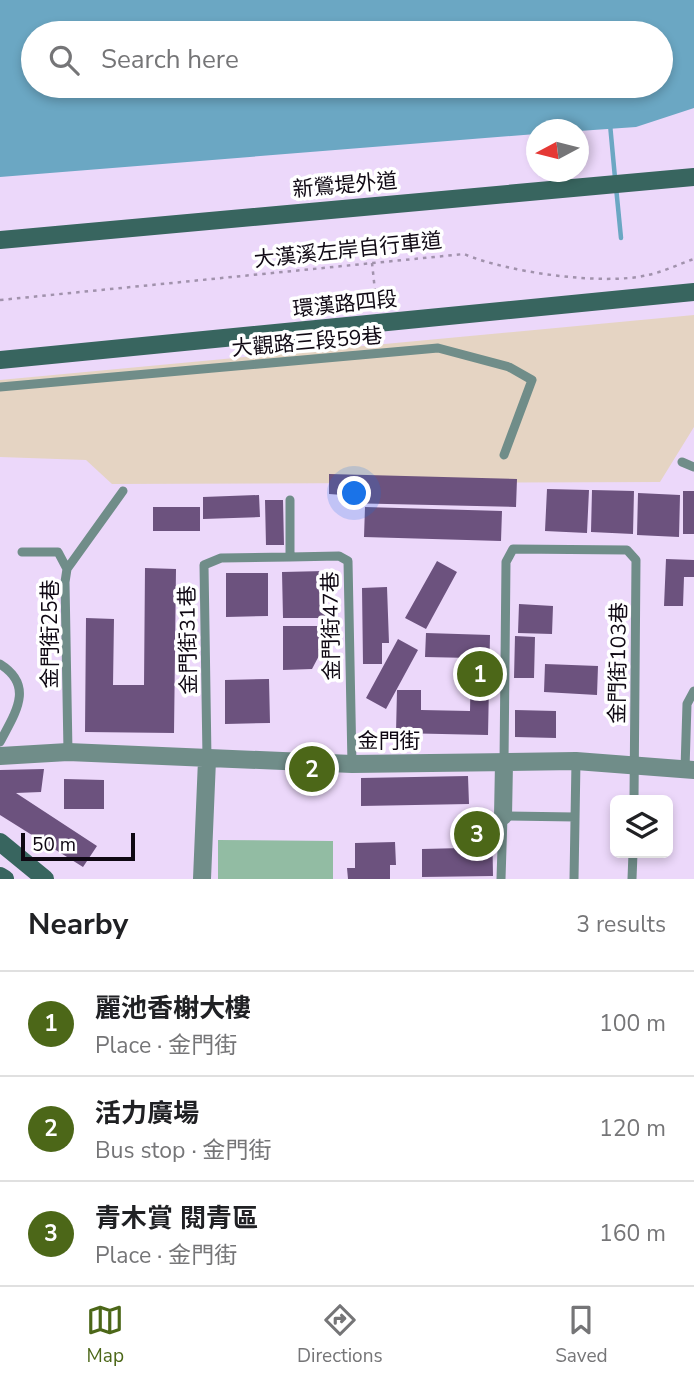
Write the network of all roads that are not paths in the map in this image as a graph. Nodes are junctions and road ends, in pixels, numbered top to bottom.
1 (694, 177) edge
2 (0, 240) edge
3 (694, 292) edge
4 (0, 360) edge
5 (0, 387) edge
6 (505, 455) dead end
7 (682, 462) dead end
8 (694, 467) edge
9 (123, 491) dead end
10 (290, 500) dead end
11 (23, 552) dead end
12 (290, 557) junction
13 (67, 569) junction
14 (0, 664) edge
15 (694, 691) edge
16 (0, 742) edge
17 (68, 752) junction
18 (0, 755) edge
19 (207, 760) junction
20 (576, 761) junction
21 (504, 763) junction
22 (352, 764) junction
23 (634, 767) junction
24 (690, 770) edge
25 (634, 795) edge
26 (503, 816) junction
27 (575, 817) junction
28 (0, 842) edge
29 (633, 858) edge
30 (0, 876) edge
31 (5, 879) edge
32 (45, 879) edge
33 (202, 879) edge
34 (501, 879) edge
35 (574, 879) edge
36 (632, 879) edge

1 - 2 street, 新鶯堤外道
3 - 4 street, 環漢路四段
5 - 6 lane, 大觀路三段59巷
7 - 8 lane
9 - 13 lane, 金門街25巷
10 - 12 lane, 金門街47巷
11 - 13 lane
12 - 19 lane, 金門街31巷
12 - 22 lane, 金門街47巷
13 - 17 lane, 金門街25巷
14 - 16 lane
15 - 24 lane
17 - 18 street, 金門街
17 - 19 street, 金門街
19 - 22 street, 金門街
19 - 33 street
20 - 21 street, 金門街
20 - 23 street, 金門街
20 - 27 lane
21 - 22 street, 金門街
21 - 23 lane, 金門街103巷
21 - 26 street
23 - 24 street, 金門街
23 - 25 lane, 金門街103巷
26 - 27 lane
26 - 34 lane
27 - 35 lane
28 - 32 street
29 - 36 lane
30 - 31 street

